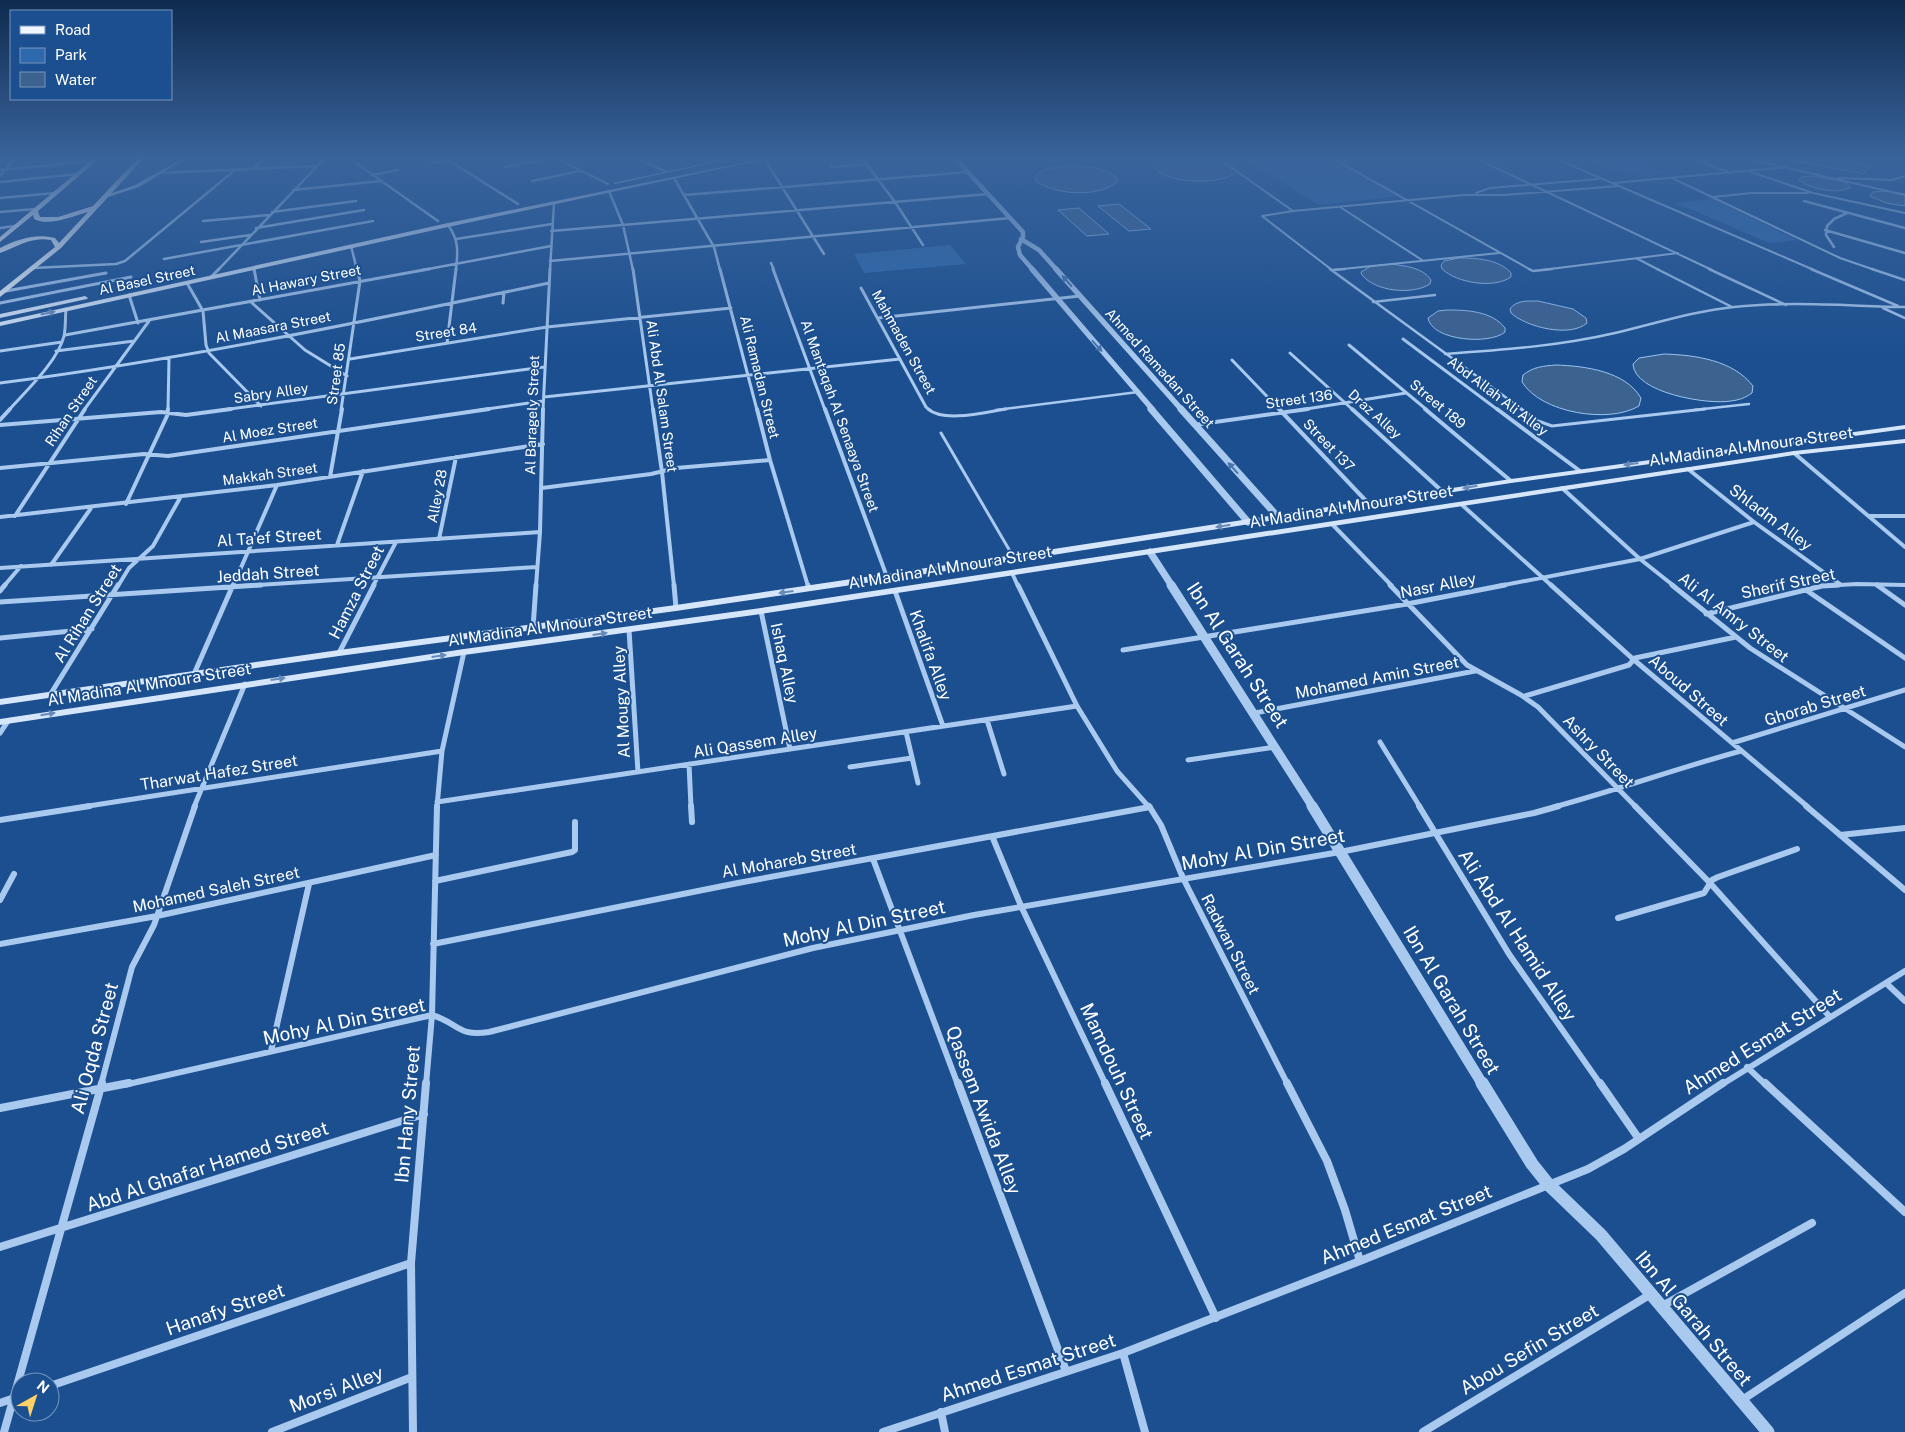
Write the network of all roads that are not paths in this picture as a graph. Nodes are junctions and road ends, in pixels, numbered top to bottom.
1 (552, 224) edge
2 (80, 225) edge
3 (169, 225) edge
4 (259, 225) edge
5 (275, 225) edge
6 (353, 225) edge
7 (421, 225) edge
8 (448, 225) joint
9 (547, 225) edge
10 (638, 225) edge
11 (702, 225) edge
12 (806, 225) edge
13 (936, 225) edge
14 (1016, 225) edge
15 (1273, 225) edge
16 (1368, 225) edge
17 (1451, 225) edge
18 (1617, 225) edge
19 (1708, 225) edge
20 (1770, 225) edge
21 (1827, 225) edge
22 (15, 226) joint
23 (623, 226) junction
24 (912, 227) junction
25 (0, 228) edge
26 (256, 228) junction
27 (1825, 230) junction
28 (551, 231) junction
29 (250, 235) junction
30 (813, 236) junction
31 (456, 239) junction
32 (1021, 239) junction
33 (0, 240) edge
34 (201, 242) dead end
35 (923, 245) dead end
36 (351, 246) junction
37 (551, 246) junction
38 (714, 246) junction
39 (59, 247) junction
40 (238, 247) junction
41 (1834, 247) dead end
42 (0, 251) edge
43 (1499, 253) junction
44 (1678, 253) junction
45 (1905, 253) edge
46 (631, 254) junction
47 (824, 254) dead end
48 (1635, 258) junction
49 (164, 259) dead end
50 (1422, 260) junction
51 (550, 261) junction
52 (457, 263) junction
53 (771, 263) dead end
54 (33, 268) junction
55 (254, 268) junction
56 (1332, 270) junction
57 (216, 271) junction
58 (106, 273) dead end
59 (131, 277) dead end
60 (211, 277) junction
61 (1905, 280) edge
62 (360, 281) junction
63 (187, 282) junction
64 (549, 283) junction
65 (861, 288) dead end
66 (504, 292) junction
67 (3, 293) edge
68 (129, 295) junction
69 (1435, 295) dead end
70 (1080, 296) junction
71 (1057, 298) junction
72 (260, 300) junction
73 (251, 302) junction
74 (1373, 302) junction
75 (452, 303) junction
76 (503, 303) dead end
77 (0, 304) edge
78 (1788, 306) junction
79 (1732, 307) junction
80 (1900, 307) junction
81 (1905, 307) edge
82 (731, 308) junction
83 (1881, 308) junction
84 (66, 309) junction
85 (203, 311) junction
86 (0, 316) edge
87 (640, 317) junction
88 (878, 318) junction
89 (1905, 318) edge
90 (149, 321) junction
91 (138, 322) junction
92 (354, 323) junction
93 (0, 324) edge
94 (547, 327) junction
95 (65, 335) junction
96 (288, 336) junction
97 (1403, 339) dead end
98 (134, 341) junction
99 (62, 342) junction
100 (447, 343) junction
101 (1349, 346) dead end
102 (0, 351) edge
103 (56, 351) junction
104 (208, 351) junction
105 (1290, 353) dead end
106 (1445, 354) junction
107 (169, 358) junction
108 (900, 358) junction
109 (350, 359) junction
110 (1232, 360) dead end
111 (810, 367) junction
112 (114, 368) junction
113 (544, 368) junction
114 (747, 374) junction
115 (347, 376) junction
116 (35, 379) junction
117 (0, 383) edge
118 (649, 385) junction
119 (1138, 392) junction
120 (1406, 393) junction
121 (344, 394) junction
122 (543, 399) junction
123 (1347, 403) junction
124 (1749, 404) dead end
125 (261, 406) junction
126 (926, 407) joint
127 (167, 412) junction
128 (1283, 413) junction
129 (78, 419) junction
130 (0, 420) edge
131 (0, 425) edge
132 (1194, 425) junction
133 (1905, 428) edge
134 (338, 431) junction
135 (941, 433) dead end
136 (1905, 441) edge
137 (543, 444) junction
138 (150, 454) junction
139 (1794, 454) junction
140 (456, 457) junction
141 (770, 460) junction
142 (50, 463) junction
143 (0, 468) edge
144 (1688, 469) junction
145 (363, 471) junction
146 (1580, 471) junction
147 (662, 472) junction
148 (330, 476) junction
149 (1511, 481) junction
150 (277, 485) junction
151 (542, 488) junction
152 (1562, 488) junction
153 (1443, 492) junction
154 (180, 498) junction
155 (1368, 503) junction
156 (126, 504) junction
157 (1461, 504) junction
158 (91, 508) junction
159 (15, 516) junction
160 (1869, 516) junction
161 (1905, 516) edge
162 (0, 517) edge
163 (1278, 517) junction
164 (1248, 522) junction
165 (1754, 522) junction
166 (1332, 524) junction
167 (540, 532) junction
168 (439, 539) junction
169 (396, 542) junction
170 (337, 545) junction
171 (1905, 547) edge
172 (249, 551) junction
173 (1150, 552) junction
174 (1014, 558) junction
175 (138, 559) junction
176 (1640, 559) junction
177 (51, 565) junction
178 (21, 566) junction
179 (537, 567) junction
180 (0, 568) edge
181 (1012, 573) junction
182 (887, 577) junction
183 (1541, 577) junction
184 (378, 578) junction
185 (1840, 584) junction
186 (1876, 585) junction
187 (1905, 585) edge
188 (233, 588) junction
189 (809, 588) junction
190 (1806, 590) junction
191 (0, 591) edge
192 (895, 591) junction
193 (112, 595) junction
194 (0, 602) edge
195 (1407, 604) junction
196 (1905, 605) edge
197 (676, 608) junction
198 (761, 611) junction
199 (1706, 614) junction
200 (533, 628) junction
201 (92, 629) junction
202 (630, 630) junction
203 (1736, 637) junction
204 (0, 638) edge
205 (1205, 638) junction
206 (1123, 650) dead end
207 (464, 652) junction
208 (338, 653) junction
209 (1905, 658) edge
210 (1633, 659) junction
211 (1474, 670) junction
212 (194, 674) junction
213 (245, 684) junction
214 (1905, 690) edge
215 (50, 695) junction
216 (1525, 696) junction
217 (0, 702) edge
218 (1077, 706) junction
219 (1845, 709) junction
220 (1255, 713) junction
221 (987, 720) junction
222 (4, 721) edge
223 (943, 726) junction
224 (906, 732) junction
225 (0, 733) edge
226 (1380, 742) dead end
227 (1732, 744) junction
228 (1905, 746) edge
229 (1276, 747) junction
230 (790, 749) junction
231 (442, 751) junction
232 (1741, 751) junction
233 (912, 758) junction
234 (1188, 760) dead end
235 (689, 764) junction
236 (850, 768) dead end
237 (638, 772) junction
238 (1004, 774) dead end
239 (918, 783) dead end
240 (201, 787) junction
241 (1619, 789) junction
242 (437, 802) junction
243 (1150, 807) junction
244 (0, 820) edge
245 (575, 822) dead end
246 (692, 822) dead end
247 (1905, 828) edge
248 (1435, 833) junction
249 (1840, 835) junction
250 (992, 836) junction
251 (1797, 849) dead end
252 (1340, 852) junction
253 (436, 855) junction
254 (873, 859) junction
255 (14, 874) dead end
256 (1182, 878) junction
257 (435, 881) junction
258 (1710, 883) junction
259 (309, 884) junction
260 (1905, 890) edge
261 (0, 900) edge
262 (1021, 906) junction
263 (157, 916) junction
264 (1618, 918) dead end
265 (899, 930) junction
266 (0, 944) edge
267 (433, 944) junction
268 (1905, 972) edge
269 (1886, 983) junction
270 (1905, 1001) edge
271 (432, 1015) junction
272 (1830, 1017) junction
273 (271, 1051) junction
274 (1747, 1068) junction
275 (100, 1090) junction
276 (0, 1108) edge
277 (424, 1114) junction
278 (1639, 1139) junction
279 (1548, 1184) junction
280 (1905, 1212) edge
281 (1812, 1223) dead end
282 (62, 1229) junction
283 (0, 1247) edge
284 (1360, 1261) junction
285 (411, 1263) junction
286 (1905, 1293) edge
287 (1651, 1294) junction
288 (1662, 1306) junction
289 (1216, 1318) junction
290 (1123, 1353) junction
291 (24, 1372) edge
292 (1066, 1372) junction
293 (412, 1377) junction
294 (60, 1383) edge
295 (1742, 1401) junction
296 (941, 1412) junction
297 (10, 1416) edge
298 (4, 1432) edge
299 (272, 1432) edge
300 (413, 1432) edge
301 (883, 1432) edge
302 (945, 1432) edge
303 (1145, 1432) edge
304 (1423, 1432) edge
305 (1768, 1432) edge

1 - 28 street, Al Baragely Street
2 - 39 main road
3 - 54 street
4 - 26 street
5 - 26 street
6 - 40 street
7 - 57 main road, Al Basel Street
8 - 31 street
8 - 36 main road, Al Basel Street
9 - 31 street
10 - 23 street
11 - 38 street, Ali Ramadan Street
12 - 30 street
13 - 24 street
14 - 32 street, Ahmed Ramadan Street
15 - 56 lane
16 - 50 lane
17 - 43 lane
18 - 44 lane
19 - 80 lane
20 - 61 lane
21 - 27 street
22 - 25 street
22 - 33 main road
23 - 28 street
23 - 46 street, Ali Abd Al Salam Street
24 - 30 street
24 - 35 street
26 - 29 street
27 - 41 street
27 - 45 street
28 - 37 street, Al Baragely Street
29 - 34 street
29 - 40 street
30 - 38 street
30 - 47 street
31 - 52 street
70 -> 32 street, Ahmed Ramadan Street
32 - 71 street, Ahmed Ramadan Street
36 - 55 main road, Al Basel Street
36 - 62 street, Street 85
37 - 51 street, Al Baragely Street
37 - 52 street, Al Hawary Street
38 - 46 street
38 - 82 street, Ali Ramadan Street
39 - 42 main road
39 - 54 main road
40 - 49 street
40 - 57 street
43 - 48 lane
43 - 50 lane
44 - 48 lane
44 - 78 lane
46 - 51 street
46 - 87 street, Ali Abd Al Salam Street
48 - 79 lane
50 - 56 lane
51 - 64 street, Al Baragely Street
52 - 62 street, Al Hawary Street
52 - 75 street
53 - 111 street, Al Mantaqah Al Senaaya Street
54 - 67 main road
55 - 60 main road, Al Basel Street
55 - 72 street
56 - 74 lane
57 - 60 street
57 - 86 main road, Al Basel Street
58 - 67 street
59 - 77 street
60 - 63 main road, Al Basel Street
62 - 72 street, Al Hawary Street
62 - 92 street, Street 85
63 - 68 main road, Al Basel Street
63 - 85 street
64 - 66 street, Al Maasara Street
64 - 94 street, Al Baragely Street
65 - 88 street, Mahmaden Street
66 - 75 street, Al Maasara Street
66 - 76 street
68 - 84 main road, Al Basel Street
68 - 91 street
69 - 74 lane
70 - 71 street
70 - 132 street, Ahmed Ramadan Street
71 - 88 street
71 -> 119 street, Ahmed Ramadan Street
72 - 73 street, Al Hawary Street
73 - 85 street, Al Hawary Street
73 - 96 street
74 - 106 lane
75 - 92 street, Al Maasara Street
75 - 100 street
78 - 79 lane
78 - 83 lane
79 - 106 lane
80 - 81 lane
80 - 83 lane
82 - 87 street, Street 84
82 - 114 street, Ali Ramadan Street
83 - 89 lane
93 -> 84 main road, Al Basel Street
84 - 95 street
85 - 90 street, Al Hawary Street
85 - 104 street
87 - 94 street, Street 84
87 - 118 street, Ali Abd Al Salam Street
88 - 108 street, Mahmaden Street
90 - 91 street, Al Hawary Street
90 - 98 street, Rihan Street
91 - 95 street, Al Hawary Street
92 - 96 street, Al Maasara Street
92 - 109 street, Street 85
94 - 100 street, Street 84
94 - 113 street, Al Baragely Street
95 - 99 street
96 - 104 street, Al Maasara Street
96 - 115 street
97 - 146 street, Abd Allah Ali Alley
98 - 103 street
98 - 112 street, Rihan Street
99 - 102 street
99 - 103 street
100 - 109 street, Street 84
101 - 120 street, Street 189
103 - 116 street
104 - 107 street, Al Maasara Street
104 - 125 street
105 - 123 street, Draz Alley
106 - 124 lane
107 - 112 street, Al Maasara Street
107 - 127 street
108 - 111 street, Al Moez Street
108 - 126 street, Mahmaden Street
109 - 115 street, Street 85
110 - 128 street, Street 137
111 - 114 street, Al Moez Street
111 - 182 street, Al Mantaqah Al Senaaya Street
112 - 116 street, Al Maasara Street
112 - 129 street, Rihan Street
113 - 121 street, Sabry Alley
113 - 122 street, Al Baragely Street
114 - 118 street, Al Moez Street
114 - 141 street, Ali Ramadan Street
115 - 121 street, Street 85
116 - 117 street, Al Maasara Street
116 - 130 street
118 - 122 street, Al Moez Street
118 - 147 street, Ali Abd Al Salam Street
119 - 126 lane
119 - 164 street, Ahmed Ramadan Street
120 - 123 street, Street 136
120 - 149 street, Street 189
121 - 125 street, Sabry Alley
121 - 134 street, Street 85
122 - 134 street, Al Moez Street
122 - 137 street, Al Baragely Street
123 - 128 street, Street 136
123 - 153 street, Draz Alley
125 - 127 street, Sabry Alley
127 - 129 street, Sabry Alley
127 - 138 street
128 - 132 street, Street 136
128 - 155 street, Street 137
129 - 131 street, Sabry Alley
129 - 142 street, Rihan Street
163 -> 132 street, Ahmed Ramadan Street
133 -> 146 main road, Al Madina Al Mnoura Street
134 - 138 street, Al Moez Street
134 - 148 street, Street 85
135 - 174 lane
136 - 139 main road, Al Madina Al Mnoura Street
137 - 140 street, Makkah Street
137 - 151 street, Al Baragely Street
138 - 142 street, Al Moez Street
138 - 156 street
139 - 144 main road, Al Madina Al Mnoura Street
139 - 160 street
140 - 145 street, Makkah Street
140 - 168 street, Alley 28
141 - 147 street
141 - 189 street, Ali Ramadan Street
142 - 143 street, Al Moez Street
142 - 159 street, Rihan Street
144 - 152 main road, Al Madina Al Mnoura Street
144 - 165 street, Shladm Alley
145 - 148 street, Makkah Street
145 - 170 street
146 - 149 main road, Al Madina Al Mnoura Street
147 - 151 street
147 - 197 street, Ali Abd Al Salam Street
148 - 150 street, Makkah Street
149 -> 153 main road, Al Madina Al Mnoura Street
150 - 154 street, Makkah Street
150 - 172 street
151 - 167 street, Al Baragely Street
152 - 157 main road, Al Madina Al Mnoura Street
152 - 176 street, Ali Al Amry Street
153 - 155 main road, Al Madina Al Mnoura Street
154 - 156 street, Makkah Street
154 - 175 street, Al Rihan Street
155 - 163 main road, Al Madina Al Mnoura Street
156 - 158 street, Makkah Street
157 - 166 main road, Al Madina Al Mnoura Street
157 - 183 street, Aboud Street
158 - 159 street, Makkah Street
158 - 177 street
159 - 162 street, Makkah Street
160 - 161 street
160 - 171 street
163 - 164 main road, Al Madina Al Mnoura Street
164 -> 174 main road, Al Madina Al Mnoura Street
165 - 176 street, Nasr Alley
165 - 185 street, Shladm Alley
166 - 173 main road, Al Madina Al Mnoura Street
166 - 195 street, Ashry Street
167 - 168 street, Al Ta'ef Street
167 - 179 street, Al Baragely Street
168 - 169 street, Al Ta'ef Street
169 - 170 street, Al Ta'ef Street
169 - 184 street, Hamza Street
170 - 172 street, Al Ta'ef Street
172 - 175 street, Al Ta'ef Street
172 - 188 street
173 - 181 main road, Al Madina Al Mnoura Street
173 - 205 street, Ibn Al Garah Street
174 - 182 main road, Al Madina Al Mnoura Street
175 - 177 street, Al Ta'ef Street
175 - 193 street, Al Rihan Street
176 - 183 street, Nasr Alley
176 - 199 street, Ali Al Amry Street
177 - 178 street, Al Ta'ef Street
178 - 180 street, Al Ta'ef Street
178 - 191 street
179 - 184 street, Jeddah Street
179 - 200 street, Al Baragely Street
181 - 192 main road, Al Madina Al Mnoura Street
181 - 218 street, Radwan Street
182 - 189 main road, Al Madina Al Mnoura Street
183 - 195 street, Nasr Alley
183 - 210 street, Aboud Street
184 - 188 street, Jeddah Street
184 - 208 street, Hamza Street
185 - 186 street, Sherif Street
185 - 190 street, Sherif Street
186 - 187 street, Sherif Street
186 - 196 street
188 - 193 street, Jeddah Street
188 - 212 street
189 -> 197 main road, Al Madina Al Mnoura Street
190 - 199 street, Sherif Street
190 - 209 street
192 - 198 main road, Al Madina Al Mnoura Street
192 - 223 street, Khalifa Alley
193 - 194 street, Jeddah Street
193 - 201 street, Al Rihan Street
195 - 205 street, Nasr Alley
195 - 211 street, Ashry Street
197 - 200 main road, Al Madina Al Mnoura Street
198 - 202 main road, Al Madina Al Mnoura Street
198 - 230 street, Ishaq Alley
199 - 203 street, Ali Al Amry Street
200 - 208 main road, Al Madina Al Mnoura Street
201 - 204 street
201 - 215 street, Al Rihan Street
207 -> 202 main road, Al Madina Al Mnoura Street
202 - 237 street, Al Mougy Alley
203 - 210 street
203 - 219 street, Ali Al Amry Street
205 - 206 street, Nasr Alley
205 - 220 street, Ibn Al Garah Street
213 -> 207 main road, Al Madina Al Mnoura Street
207 - 231 street, Ibn Hany Street
208 - 212 main road, Al Madina Al Mnoura Street
210 - 216 street
210 - 227 street, Aboud Street
211 - 216 street, Ashry Street
211 - 220 street, Mohamed Amin Street
212 - 215 main road, Al Madina Al Mnoura Street
222 -> 213 main road, Al Madina Al Mnoura Street
213 - 240 street, Ali Oqda Street
214 - 219 street, Ghorab Street
215 - 217 main road, Al Madina Al Mnoura Street
216 - 241 street, Ashry Street
218 - 221 street, Ali Qassem Alley
218 - 243 street, Radwan Street
219 - 227 street, Ghorab Street
219 - 228 street, Ali Al Amry Street
220 - 229 street, Ibn Al Garah Street
221 - 223 street, Ali Qassem Alley
221 - 238 street
222 - 225 street
223 - 224 street, Ali Qassem Alley
224 - 230 street, Ali Qassem Alley
224 - 233 street
226 - 248 street, Ali Abd Al Hamid Alley
227 - 232 street, Aboud Street
229 - 234 street
229 - 252 street, Ibn Al Garah Street
230 - 235 street, Ali Qassem Alley
231 - 240 street, Tharwat Hafez Street
231 - 242 street, Ibn Hany Street
232 - 241 street, Mohy Al Din Street
232 - 249 street, Aboud Street
233 - 236 street
233 - 239 street
235 - 237 street, Ali Qassem Alley
235 - 246 street
237 - 242 street, Ali Qassem Alley
240 - 244 street, Tharwat Hafez Street
240 - 263 street, Ali Oqda Street
241 - 248 street, Mohy Al Din Street
241 - 258 street, Ashry Street
242 - 253 street, Ibn Hany Street
243 - 250 street, Al Mohareb Street
243 - 256 street, Radwan Street
245 - 257 street
247 - 249 street
248 - 252 street, Mohy Al Din Street
248 - 278 street, Ali Abd Al Hamid Alley
249 - 260 street, Aboud Street
250 - 254 street, Al Mohareb Street
250 - 262 street, Mamdouh Street
251 - 258 street
252 - 256 street, Mohy Al Din Street
252 - 279 street, Ibn Al Garah Street
253 - 257 street, Ibn Hany Street
253 - 259 street, Mohamed Saleh Street
254 - 265 street, Qassem Awida Alley
254 - 267 street, Al Mohareb Street
255 - 261 street
256 - 262 street, Mohy Al Din Street
256 - 284 street, Radwan Street
257 - 267 street, Ibn Hany Street
258 - 264 street
258 - 272 street, Ashry Street
259 - 263 street, Mohamed Saleh Street
259 - 273 street
262 - 265 street, Mohy Al Din Street
262 - 289 street, Mamdouh Street
263 - 266 street, Mohamed Saleh Street
263 - 275 street, Ali Oqda Street
265 - 271 street, Mohy Al Din Street
265 - 292 street, Qassem Awida Alley
267 - 271 street, Ibn Hany Street
268 - 269 street, Ahmed Esmat Street
269 - 270 street
269 - 272 street, Ahmed Esmat Street
271 - 273 street, Mohy Al Din Street
271 - 277 street, Ibn Hany Street
272 - 274 street, Ahmed Esmat Street
273 - 275 street, Mohy Al Din Street
274 - 278 street, Ahmed Esmat Street
274 - 280 street
275 - 276 street, Mohy Al Din Street
275 - 282 street, Ali Oqda Street
277 - 282 street, Abd Al Ghafar Hamed Street
277 - 285 street, Ibn Hany Street
278 - 279 street, Ahmed Esmat Street
279 - 284 street, Ahmed Esmat Street
279 - 287 street, Ibn Al Garah Street
281 - 288 street
282 - 283 street, Abd Al Ghafar Hamed Street
282 - 291 street, Ali Oqda Street
284 - 289 street, Ahmed Esmat Street
285 - 293 street, Ibn Hany Street
285 - 294 street, Hanafy Street
286 - 295 street
287 - 288 street, Ibn Al Garah Street
287 - 304 street, Abou Sefin Street
288 - 295 street, Ibn Al Garah Street
289 - 290 street, Ahmed Esmat Street
290 - 292 street, Ahmed Esmat Street
290 - 303 street
292 - 296 street, Ahmed Esmat Street
293 - 299 street, Morsi Alley
293 - 300 street, Ibn Hany Street
295 - 305 street, Ibn Al Garah Street
296 - 301 street, Ahmed Esmat Street
296 - 302 street
297 - 298 street, Ali Oqda Street

